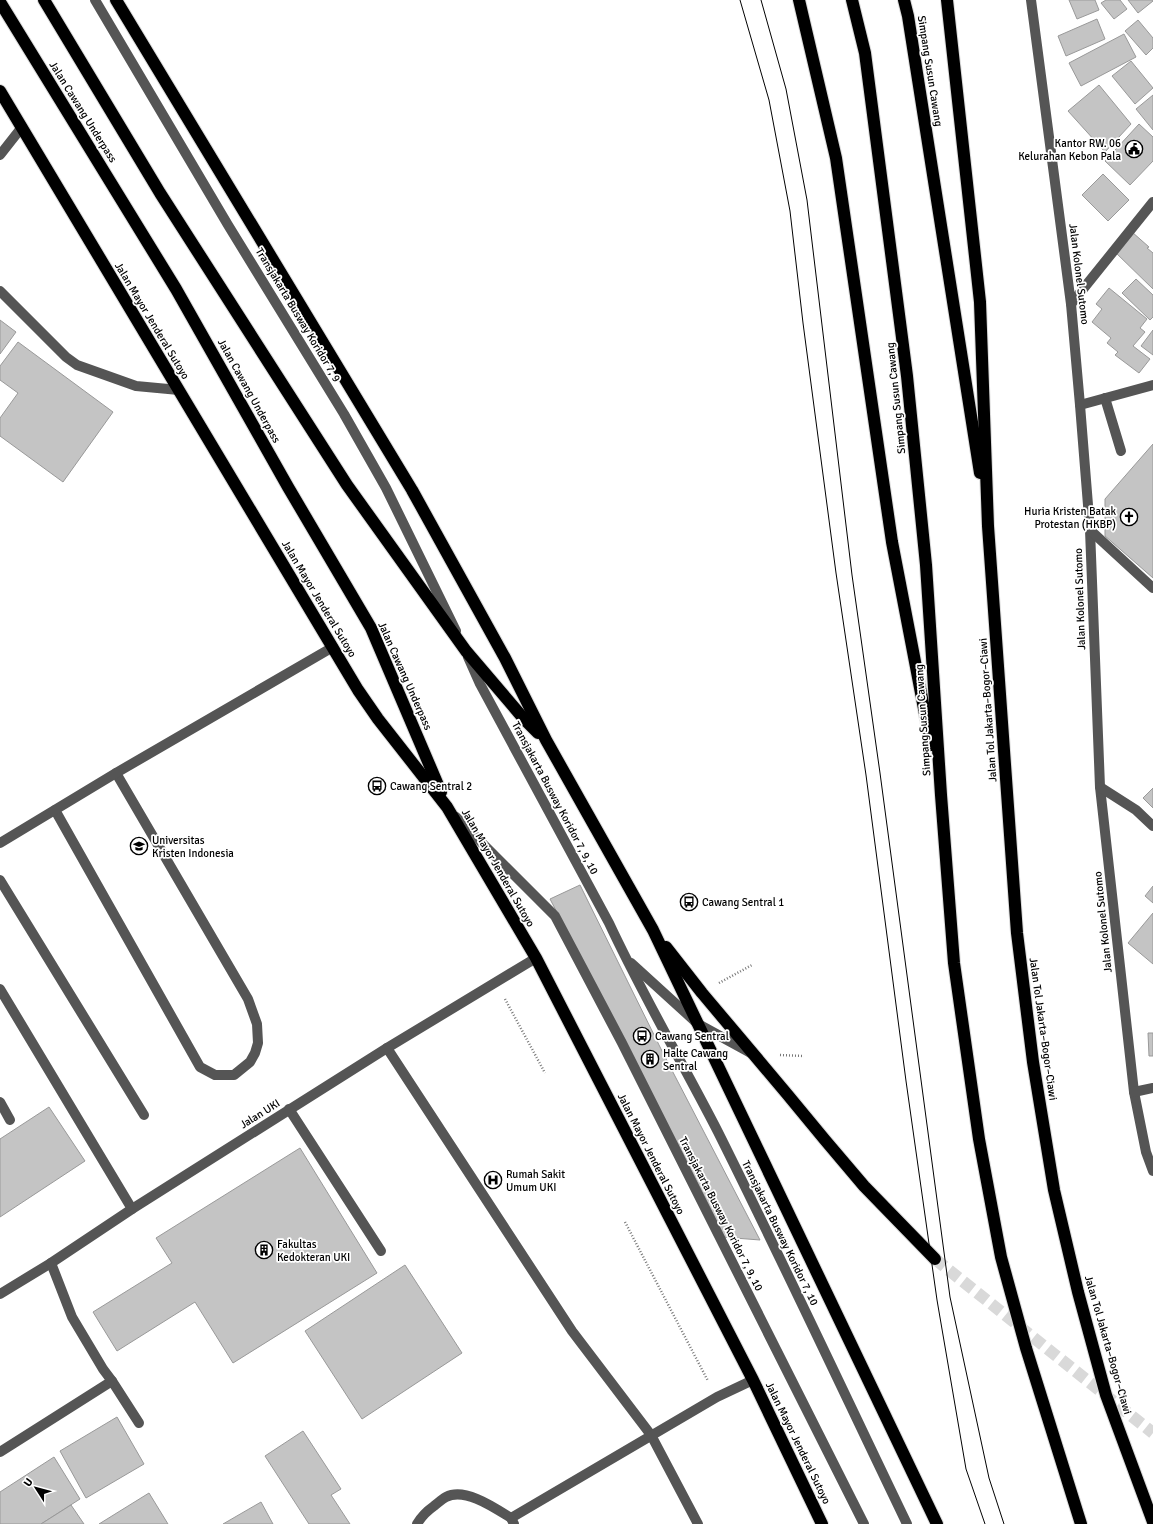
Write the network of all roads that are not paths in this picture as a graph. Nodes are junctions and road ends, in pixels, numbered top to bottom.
1 (44, 0) edge
2 (95, 0) edge
3 (116, 0) edge
4 (800, 0) edge
5 (852, 0) edge
6 (904, 0) edge
7 (947, 0) edge
8 (1031, 0) edge
9 (0, 2) edge
10 (0, 91) edge
11 (22, 127) junction
12 (0, 155) edge
13 (1153, 202) edge
14 (0, 291) edge
15 (1072, 304) junction
16 (1153, 385) edge
17 (179, 390) junction
18 (1105, 398) junction
19 (1080, 405) junction
20 (1121, 451) dead end
21 (988, 526) junction
22 (1090, 530) junction
23 (1153, 588) edge
24 (333, 647) junction
25 (466, 651) junction
26 (546, 740) junction
27 (116, 773) junction
28 (1100, 787) junction
29 (940, 795) junction
30 (447, 807) junction
31 (55, 810) junction
32 (1153, 826) edge
33 (0, 843) edge
34 (0, 880) edge
35 (653, 930) junction
36 (624, 956) junction
37 (536, 958) junction
38 (0, 989) edge
39 (698, 1024) junction
40 (386, 1048) junction
41 (753, 1054) junction
42 (1153, 1088) edge
43 (1134, 1092) junction
44 (0, 1102) edge
45 (289, 1109) junction
46 (144, 1115) dead end
47 (10, 1120) dead end
48 (1153, 1171) edge
49 (132, 1209) junction
50 (381, 1251) dead end
51 (935, 1259) tunnel mouth
52 (51, 1263) junction
53 (0, 1294) edge
54 (752, 1380) junction
55 (112, 1381) junction
56 (139, 1423) dead end
57 (651, 1435) junction
58 (0, 1452) edge
59 (512, 1521) edge
60 (1153, 1522) edge
61 (417, 1524) edge
62 (698, 1524) edge
63 (822, 1524) edge
64 (864, 1524) edge
65 (907, 1524) edge
66 (937, 1524) edge
67 (1081, 1524) edge

1 - 25 highway
2 - 25 street, Transjakarta Busway Koridor 7, 9
3 - 26 highway
4 - 29 highway
5 - 29 highway, Simpang Susun Cawang
6 - 21 highway, Simpang Susun Cawang
7 - 21 highway
8 - 15 street, Jalan Kolonel Sutomo
9 - 30 highway, Jalan Cawang Underpass
10 - 11 highway, Jalan Mayor Jenderal Sutoyo
11 - 12 street
11 - 17 highway, Jalan Mayor Jenderal Sutoyo
13 - 15 street
14 - 17 street
15 - 19 street, Jalan Kolonel Sutomo
16 - 18 street
17 - 24 highway, Jalan Mayor Jenderal Sutoyo
18 - 19 street
18 - 20 street
19 - 22 street, Jalan Kolonel Sutomo
21 - 60 highway, Jalan Tol Jakarta–Bogor–Ciawi
22 - 23 street
22 - 28 street, Jalan Kolonel Sutomo
24 - 27 street
24 - 30 highway, Jalan Mayor Jenderal Sutoyo
25 - 26 highway
25 - 36 street, Transjakarta Busway Koridor 7, 9, 10
26 - 35 highway
27 - 31 street
27 - 31 street
28 - 32 street
28 - 43 street, Jalan Kolonel Sutomo
29 - 67 highway
30 - 37 highway, Jalan Mayor Jenderal Sutoyo
30 - 64 street, Transjakarta Busway Koridor 7, 9, 10
31 - 33 street
34 - 46 street
35 - 39 highway
35 - 41 highway
36 - 39 street
36 - 65 street, Transjakarta Busway Koridor 7, 10
37 - 40 street, Jalan UKI
37 - 54 highway, Jalan Mayor Jenderal Sutoyo
38 - 49 street
39 - 41 street
39 - 66 highway
40 - 45 street, Jalan UKI
40 - 57 street
41 - 51 highway
42 - 43 street
43 - 48 street, Jalan Kolonel Sutomo
44 - 47 street
45 - 49 street, Jalan UKI
45 - 50 street
49 - 52 street, Jalan UKI
52 - 53 street, Jalan UKI
52 - 55 street
54 - 57 street
54 - 63 highway, Jalan Mayor Jenderal Sutoyo
55 - 56 street
55 - 58 street
57 - 59 street
57 - 62 street
59 - 61 street

